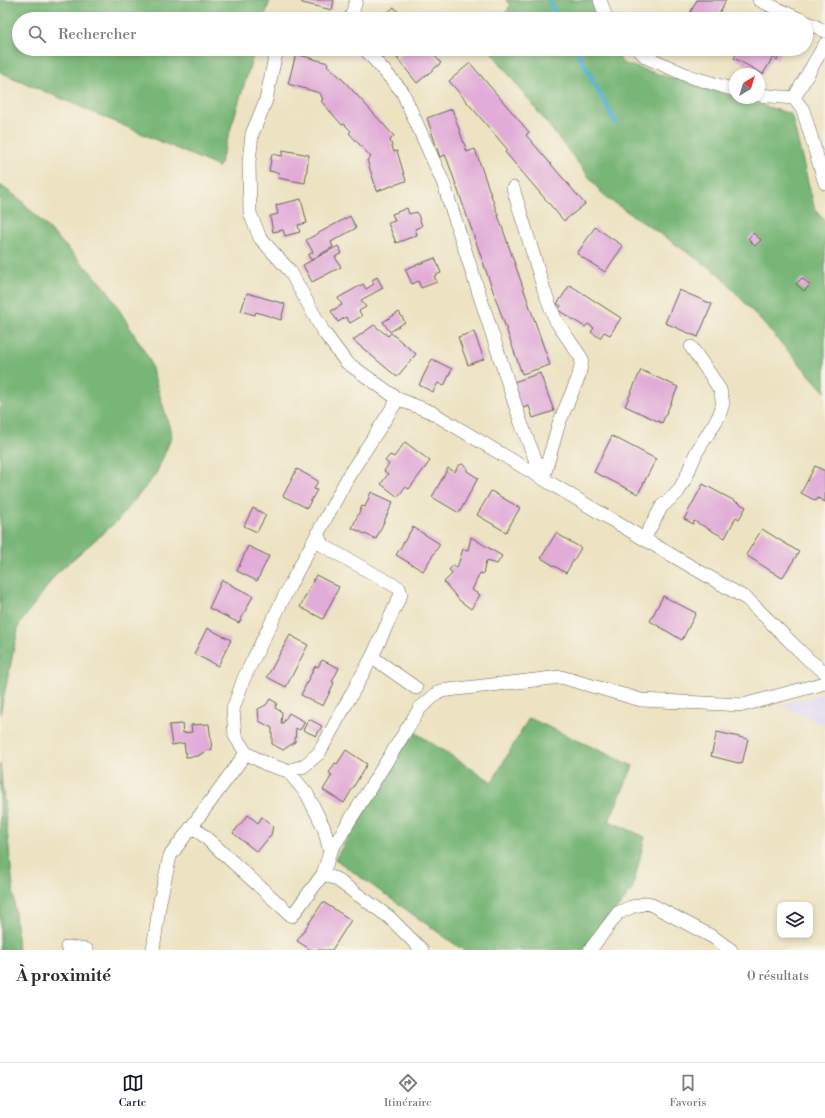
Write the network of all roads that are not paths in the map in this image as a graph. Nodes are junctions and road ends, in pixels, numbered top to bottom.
1 (356, 0) edge
2 (600, 0) edge
3 (759, 0) edge
4 (353, 12) edge
5 (604, 12) edge
6 (784, 12) edge
7 (813, 25) edge
8 (825, 31) edge
9 (825, 44) edge
10 (276, 56) edge
11 (371, 56) edge
12 (645, 56) edge
13 (729, 88) edge
14 (765, 96) edge
15 (794, 98) junction
16 (825, 183) edge
17 (513, 188) dead end
18 (690, 347) dead end
19 (398, 399) junction
20 (543, 479) junction
21 (317, 533) junction
22 (644, 539) junction
23 (372, 657) junction
24 (825, 672) edge
25 (825, 683) edge
26 (416, 688) dead end
27 (246, 753) junction
28 (288, 771) junction
29 (193, 826) junction
30 (330, 852) junction
31 (323, 874) junction
32 (67, 947) dead end
33 (87, 950) edge
34 (153, 950) edge
35 (422, 950) edge
36 (590, 950) edge
37 (731, 950) edge

1 - 4 street
2 - 5 street
3 - 6 street
7 - 8 street
9 - 15 street
10 - 19 street
11 - 20 street
12 - 13 street
14 - 15 street
15 - 16 street
17 - 20 street
18 - 22 street
19 - 20 street
19 - 21 street
20 - 22 street
21 - 23 street
21 - 27 street
22 - 24 street
23 - 26 street
23 - 28 street
25 - 30 street
27 - 28 street
27 - 29 street
28 - 30 street
29 - 31 street
29 - 34 street
30 - 31 street
31 - 35 street
32 - 33 street
36 - 37 street

